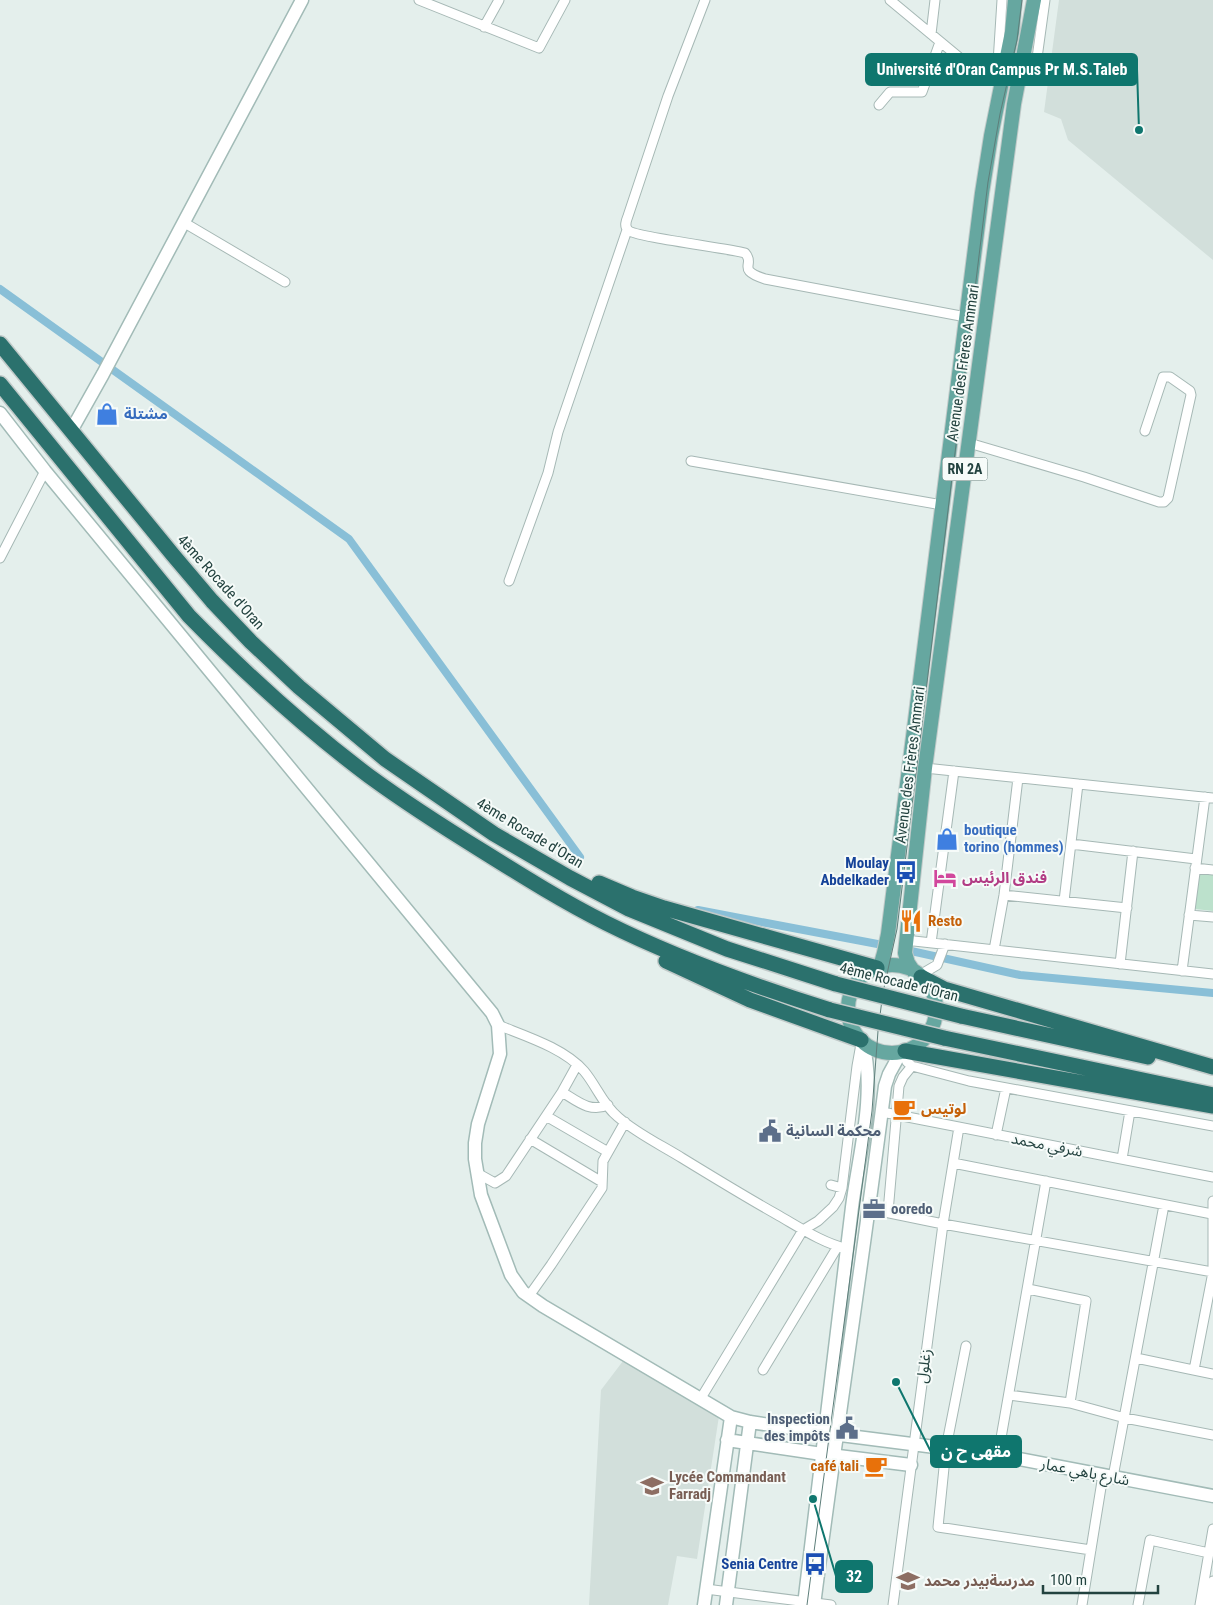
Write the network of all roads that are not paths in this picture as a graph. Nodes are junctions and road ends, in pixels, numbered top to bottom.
1 (302, 0) edge
2 (419, 0) edge
3 (499, 0) edge
4 (565, 0) edge
5 (705, 0) edge
6 (890, 0) edge
7 (936, 0) edge
8 (1002, 0) edge
9 (1015, 0) edge
10 (1034, 0) edge
11 (1045, 0) edge
12 (432, 2) edge
13 (484, 26) junction
14 (931, 34) junction
15 (940, 42) junction
16 (1020, 77) junction
17 (984, 78) junction
18 (1000, 78) junction
19 (1000, 95) junction
20 (878, 105) dead end
21 (183, 222) junction
22 (627, 230) junction
23 (285, 282) dead end
24 (966, 317) junction
25 (0, 344) edge
26 (0, 384) edge
27 (0, 413) edge
28 (71, 431) junction
29 (1146, 431) dead end
30 (969, 443) junction
31 (691, 461) dead end
32 (45, 471) junction
33 (942, 505) junction
34 (0, 558) edge
35 (509, 581) dead end
36 (925, 768) junction
37 (954, 771) junction
38 (1018, 778) junction
39 (1078, 784) junction
40 (1209, 798) edge
41 (494, 834) junction
42 (1071, 844) junction
43 (1134, 852) junction
44 (1196, 864) junction
45 (1213, 870) edge
46 (531, 882) junction
47 (1004, 895) junction
48 (1064, 901) junction
49 (1127, 908) junction
50 (1189, 915) junction
51 (1213, 917) edge
52 (931, 943) junction
53 (905, 946) junction
54 (994, 950) junction
55 (942, 953) junction
56 (1120, 964) junction
57 (878, 968) junction
58 (1182, 971) junction
59 (918, 974) junction
60 (1213, 974) edge
61 (498, 1024) junction
62 (862, 1041) junction
63 (903, 1052) junction
64 (577, 1065) junction
65 (912, 1066) junction
66 (1213, 1069) edge
67 (1006, 1088) junction
68 (562, 1092) junction
69 (1213, 1095) edge
70 (608, 1105) junction
71 (1213, 1106) edge
72 (1130, 1111) junction
73 (882, 1112) junction
74 (896, 1114) junction
75 (546, 1116) junction
76 (625, 1122) junction
77 (1213, 1126) edge
78 (958, 1127) junction
79 (996, 1135) junction
80 (530, 1139) junction
81 (608, 1152) junction
82 (1122, 1159) junction
83 (953, 1163) junction
84 (477, 1173) junction
85 (1213, 1177) edge
86 (1046, 1181) junction
87 (602, 1182) junction
88 (495, 1183) junction
89 (831, 1184) dead end
90 (842, 1188) junction
91 (481, 1195) junction
92 (1213, 1201) edge
93 (1164, 1205) junction
94 (870, 1209) junction
95 (888, 1212) junction
96 (1212, 1214) edge
97 (943, 1224) junction
98 (803, 1230) junction
99 (1036, 1240) junction
100 (843, 1248) junction
101 (1155, 1261) junction
102 (1213, 1272) edge
103 (1028, 1289) junction
104 (529, 1296) junction
105 (966, 1346) dead end
106 (1136, 1358) junction
107 (763, 1370) dead end
108 (1194, 1370) junction
109 (1213, 1374) edge
110 (1009, 1395) junction
111 (701, 1398) junction
112 (1070, 1403) junction
113 (731, 1417) junction
114 (1125, 1418) junction
115 (750, 1422) junction
116 (831, 1433) junction
117 (1213, 1435) edge
118 (727, 1440) junction
119 (747, 1443) junction
120 (914, 1443) junction
121 (946, 1448) junction
122 (828, 1455) junction
123 (998, 1455) junction
124 (911, 1464) junction
125 (1108, 1476) junction
126 (1213, 1496) edge
127 (1213, 1530) edge
128 (1091, 1550) junction
129 (1209, 1553) junction
130 (1213, 1581) edge
131 (706, 1589) junction
132 (728, 1591) junction
133 (809, 1604) edge
134 (704, 1605) edge
135 (726, 1605) edge
136 (831, 1605) edge
137 (893, 1605) edge
138 (1082, 1605) edge
139 (1138, 1605) edge
140 (1200, 1605) edge
141 (1209, 1605) edge

1 - 21 main road
2 - 12 street
3 - 13 street
4 - 13 street
5 - 22 street
6 - 14 street
7 - 14 street
8 - 18 street
9 - 18 main road, Avenue des Frères Ammari / RN 2A
10 - 16 main road, Avenue des Frères Ammari / RN 2A
11 - 16 street
12 - 13 street
14 - 15 street
15 - 17 street
15 - 20 street
16 - 18 street
16 - 30 main road, Avenue des Frères Ammari / RN 2A
17 - 18 street
17 - 19 street
18 - 19 main road, Avenue des Frères Ammari / RN 2A
19 - 24 main road, Avenue des Frères Ammari / RN 2A
21 - 23 street
21 - 28 main road
22 - 24 street
22 - 35 street
24 - 33 main road, Avenue des Frères Ammari / RN 2A
25 - 28 highway, 4ème Rocade d'Oran
26 - 46 highway
27 - 32 main road
28 - 41 highway, 4ème Rocade d'Oran
29 - 30 street
30 - 36 main road, Avenue des Frères Ammari / RN 2A
31 - 33 street
32 - 34 street
32 - 61 main road
33 - 57 main road, Avenue des Frères Ammari / RN 2A
36 - 37 street
36 - 53 main road, Avenue des Frères Ammari / RN 2A
37 - 38 street
37 - 52 street
38 - 39 street
38 - 47 street
39 - 40 street
39 - 42 street
40 - 44 street
41 - 57 highway
41 - 66 highway, 4ème Rocade d'Oran, bridge
42 - 43 street
42 - 48 street
43 - 44 street
43 - 49 street
44 - 45 street
44 - 50 street
46 - 62 highway
46 - 69 highway, bridge
47 - 48 street
47 - 54 street
48 - 49 street
49 - 56 street
50 - 51 street
50 - 58 street
52 - 53 street
52 - 55 street
53 - 59 main road
54 - 55 street
54 - 56 street
55 - 59 street
56 - 58 street
57 - 59 main road
57 - 62 main road
58 - 60 street
59 - 63 main road
59 - 66 highway
61 - 64 street
61 - 84 main road, شارع باهي عمار
62 - 63 main road
62 - 90 street
62 - 100 main road
63 - 65 street
63 - 71 highway
63 - 73 main road
64 - 68 street
64 - 70 street
65 - 67 street
65 - 74 street
67 - 72 street
67 - 79 street
68 - 70 street
68 - 75 street
70 - 76 street
72 - 77 street
72 - 82 street
73 - 74 street, شرفي محمد
73 - 94 main road
74 - 78 street, شرفي محمد
74 - 95 street
75 - 80 street
75 - 81 street
76 - 81 street
76 - 98 street
78 - 79 street, شرفي محمد
78 - 83 street, زغلول
79 - 82 street, شرفي محمد
80 - 87 street
80 - 88 street
81 - 87 street
82 - 85 street, شرفي محمد
83 - 86 street
83 - 97 street, زغلول
84 - 88 street
84 - 91 main road, شارع باهي عمار
86 - 93 street
86 - 99 street
87 - 104 street
88 - 91 street
89 - 90 street
90 - 98 street
91 - 104 main road, شارع باهي عمار
92 - 96 street
93 - 96 street
93 - 101 street
94 - 95 street
94 - 116 main road
95 - 97 street
96 - 102 street
97 - 99 street
97 - 120 street, زغلول
98 - 100 street
98 - 111 street
99 - 101 street
99 - 103 street
100 - 107 street
100 - 116 main road
101 - 102 street
101 - 106 street
102 - 108 street
103 - 110 street
103 - 112 street
104 - 111 main road, شارع باهي عمار
105 - 121 street
106 - 108 street
106 - 114 street
108 - 109 street
110 - 112 street
110 - 123 street
111 - 113 main road, شارع باهي عمار
112 - 114 street
113 - 115 main road, شارع باهي عمار
113 - 118 main road
114 - 117 street
114 - 125 street
115 - 116 main road, شارع باهي عمار
115 - 119 main road
116 - 120 main road, شارع باهي عمار
116 - 122 main road
118 - 119 main road
118 - 131 main road
119 - 122 main road
119 - 132 main road
120 - 121 main road, شارع باهي عمار
120 - 124 street, زغلول
121 - 123 main road, شارع باهي عمار
121 - 128 street
122 - 124 main road
122 - 133 main road
123 - 125 main road, شارع باهي عمار
124 - 137 street, زغلول
125 - 126 main road, شارع باهي عمار
125 - 128 street
127 - 129 street
128 - 138 street
129 - 139 street
129 - 140 street
130 - 141 street
131 - 132 street
131 - 134 main road
132 - 133 street
132 - 135 main road
133 - 136 street

